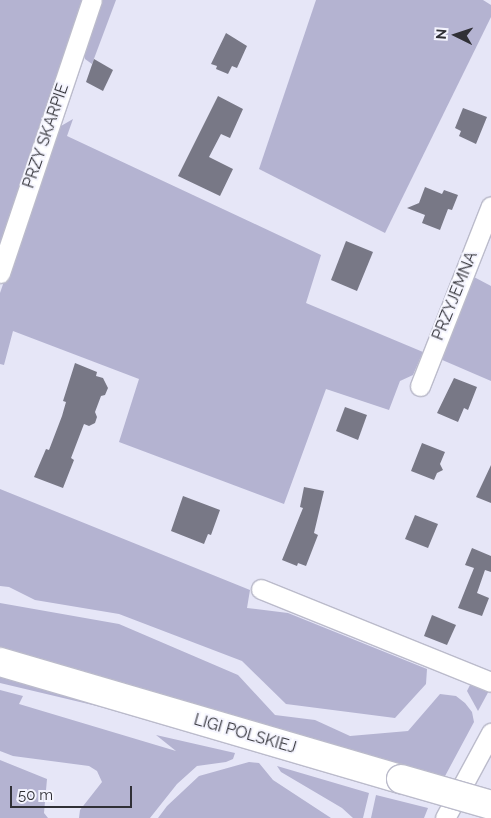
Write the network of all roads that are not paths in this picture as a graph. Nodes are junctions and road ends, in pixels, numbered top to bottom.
1 (92, 0) edge
2 (491, 206) edge
3 (0, 273) edge
4 (420, 386) dead end
5 (261, 589) dead end
6 (0, 662) edge
7 (491, 682) edge
8 (491, 733) edge
9 (491, 805) edge
10 (446, 818) edge

1 - 3 street, PRZY SKARPIE
2 - 4 street, PRZYJEMNA
5 - 7 street
6 - 9 main road, LIGI POLSKIEJ, bridge
8 - 10 street

